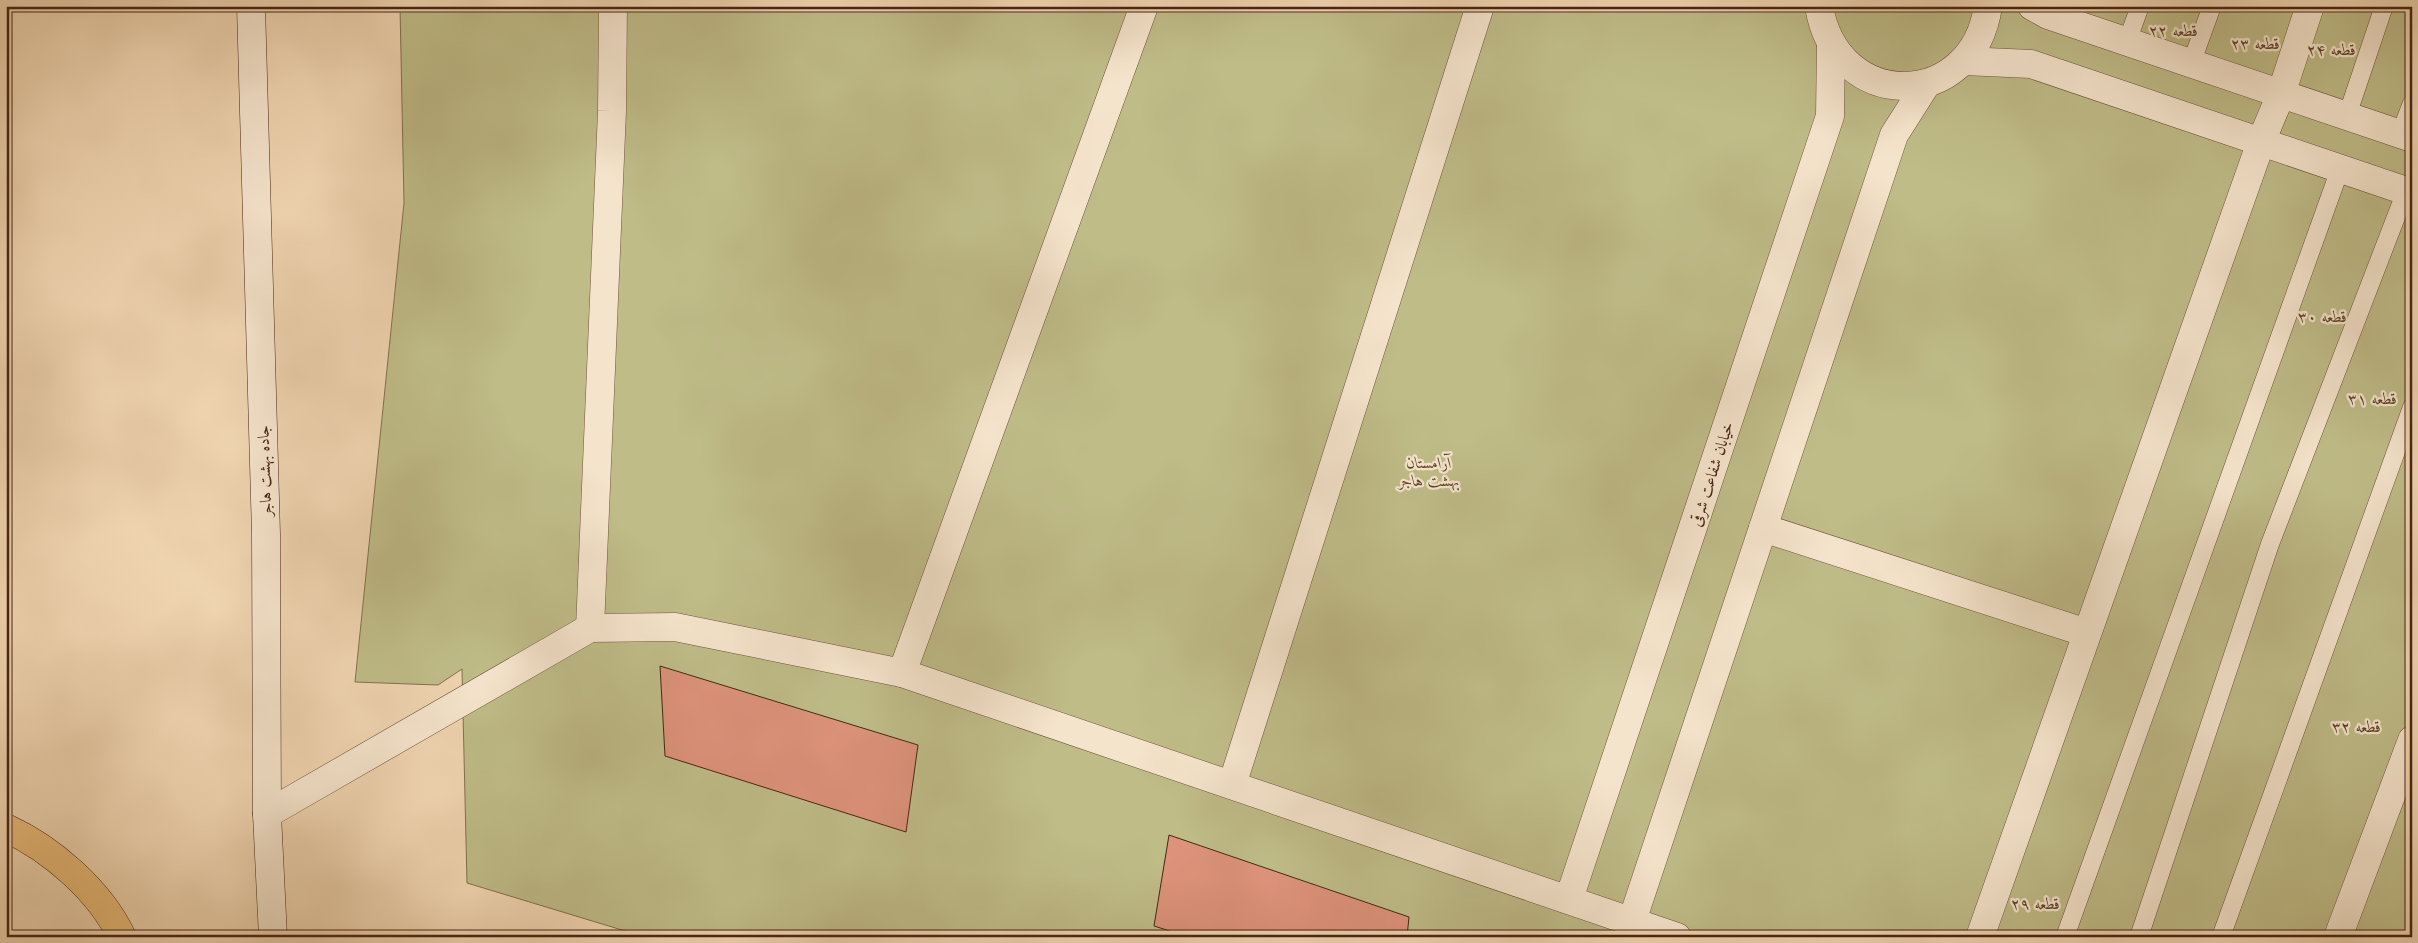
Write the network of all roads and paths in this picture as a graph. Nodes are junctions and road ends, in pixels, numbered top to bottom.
1 (251, 6) edge
2 (613, 6) edge
3 (1144, 6) edge
4 (1480, 6) edge
5 (1803, 6) edge
6 (1988, 6) edge
7 (2032, 6) edge
8 (2140, 6) edge
9 (2212, 6) edge
10 (2310, 6) edge
11 (2384, 6) edge
12 (2075, 15) edge
13 (1824, 25) edge
14 (2127, 42) junction
15 (1964, 61) junction
16 (2191, 64) junction
17 (1927, 83) junction
18 (2281, 94) junction
19 (2412, 103) edge
20 (2347, 116) junction
21 (2406, 136) edge
22 (2260, 142) junction
23 (2340, 169) junction
24 (2409, 192) edge
25 (2412, 408) edge
26 (1763, 528) junction
27 (590, 628) junction
28 (2087, 633) junction
29 (902, 673) junction
30 (2412, 740) edge
31 (1232, 784) junction
32 (267, 814) junction
33 (6, 828) edge
34 (1569, 900) junction
35 (1632, 921) junction
36 (122, 937) edge
37 (273, 937) edge
38 (1678, 937) edge
39 (1980, 937) edge
40 (2065, 937) edge
41 (2138, 937) edge
42 (2221, 937) edge
43 (2338, 937) edge

1 - 32 street, جاده بهشت هاجر
2 - 27 street
3 - 29 street
4 - 31 street
5 - 13 street
6 - 15 street
7 - 12 street
8 - 14 lane
9 - 16 lane
10 - 18 street
11 - 20 lane
12 - 14 street
13 - 17 street
13 - 34 street, خیابان شفاعت شرقی
14 - 16 street
15 - 17 street
15 - 22 street
16 - 18 street
17 - 26 street
18 - 20 street
18 - 22 street
19 - 21 lane
20 - 21 street
22 - 23 street
22 - 28 street
23 - 24 street
23 - 40 lane
24 - 41 lane
25 - 42 lane
26 - 28 street
26 - 35 street
27 - 29 street
27 - 32 street
28 - 39 street
29 - 31 street
30 - 43 street
31 - 34 street
32 - 37 street, جاده بهشت هاجر
33 - 36 highway
34 - 35 street
35 - 38 street

